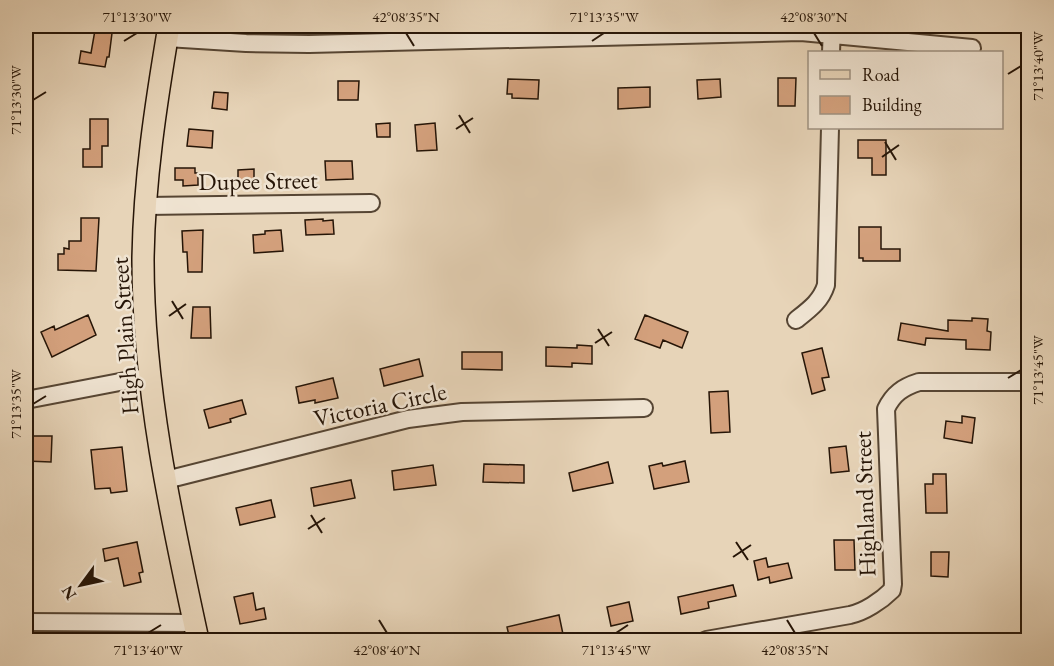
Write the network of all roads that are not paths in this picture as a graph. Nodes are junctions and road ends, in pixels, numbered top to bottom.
1 (832, 30) edge
2 (168, 32) edge
3 (972, 48) dead end
4 (831, 51) edge
5 (830, 129) edge
6 (371, 203) dead end
7 (146, 206) junction
8 (796, 320) dead end
9 (151, 376) junction
10 (1029, 382) edge
11 (26, 400) edge
12 (644, 408) dead end
13 (166, 480) junction
14 (26, 622) edge
15 (196, 632) edge
16 (745, 637) edge
17 (706, 640) edge

1 - 2 street
1 - 3 street
1 - 4 street
2 - 7 main road, High Plain Street
5 - 8 street
6 - 7 street, Dupee Street
7 - 9 main road, High Plain Street
9 - 11 street
9 - 13 main road, High Plain Street
10 - 16 street, Highland Street
12 - 13 street, Victoria Circle
13 - 15 main road, High Plain Street
14 - 15 street
16 - 17 street, Highland Street

